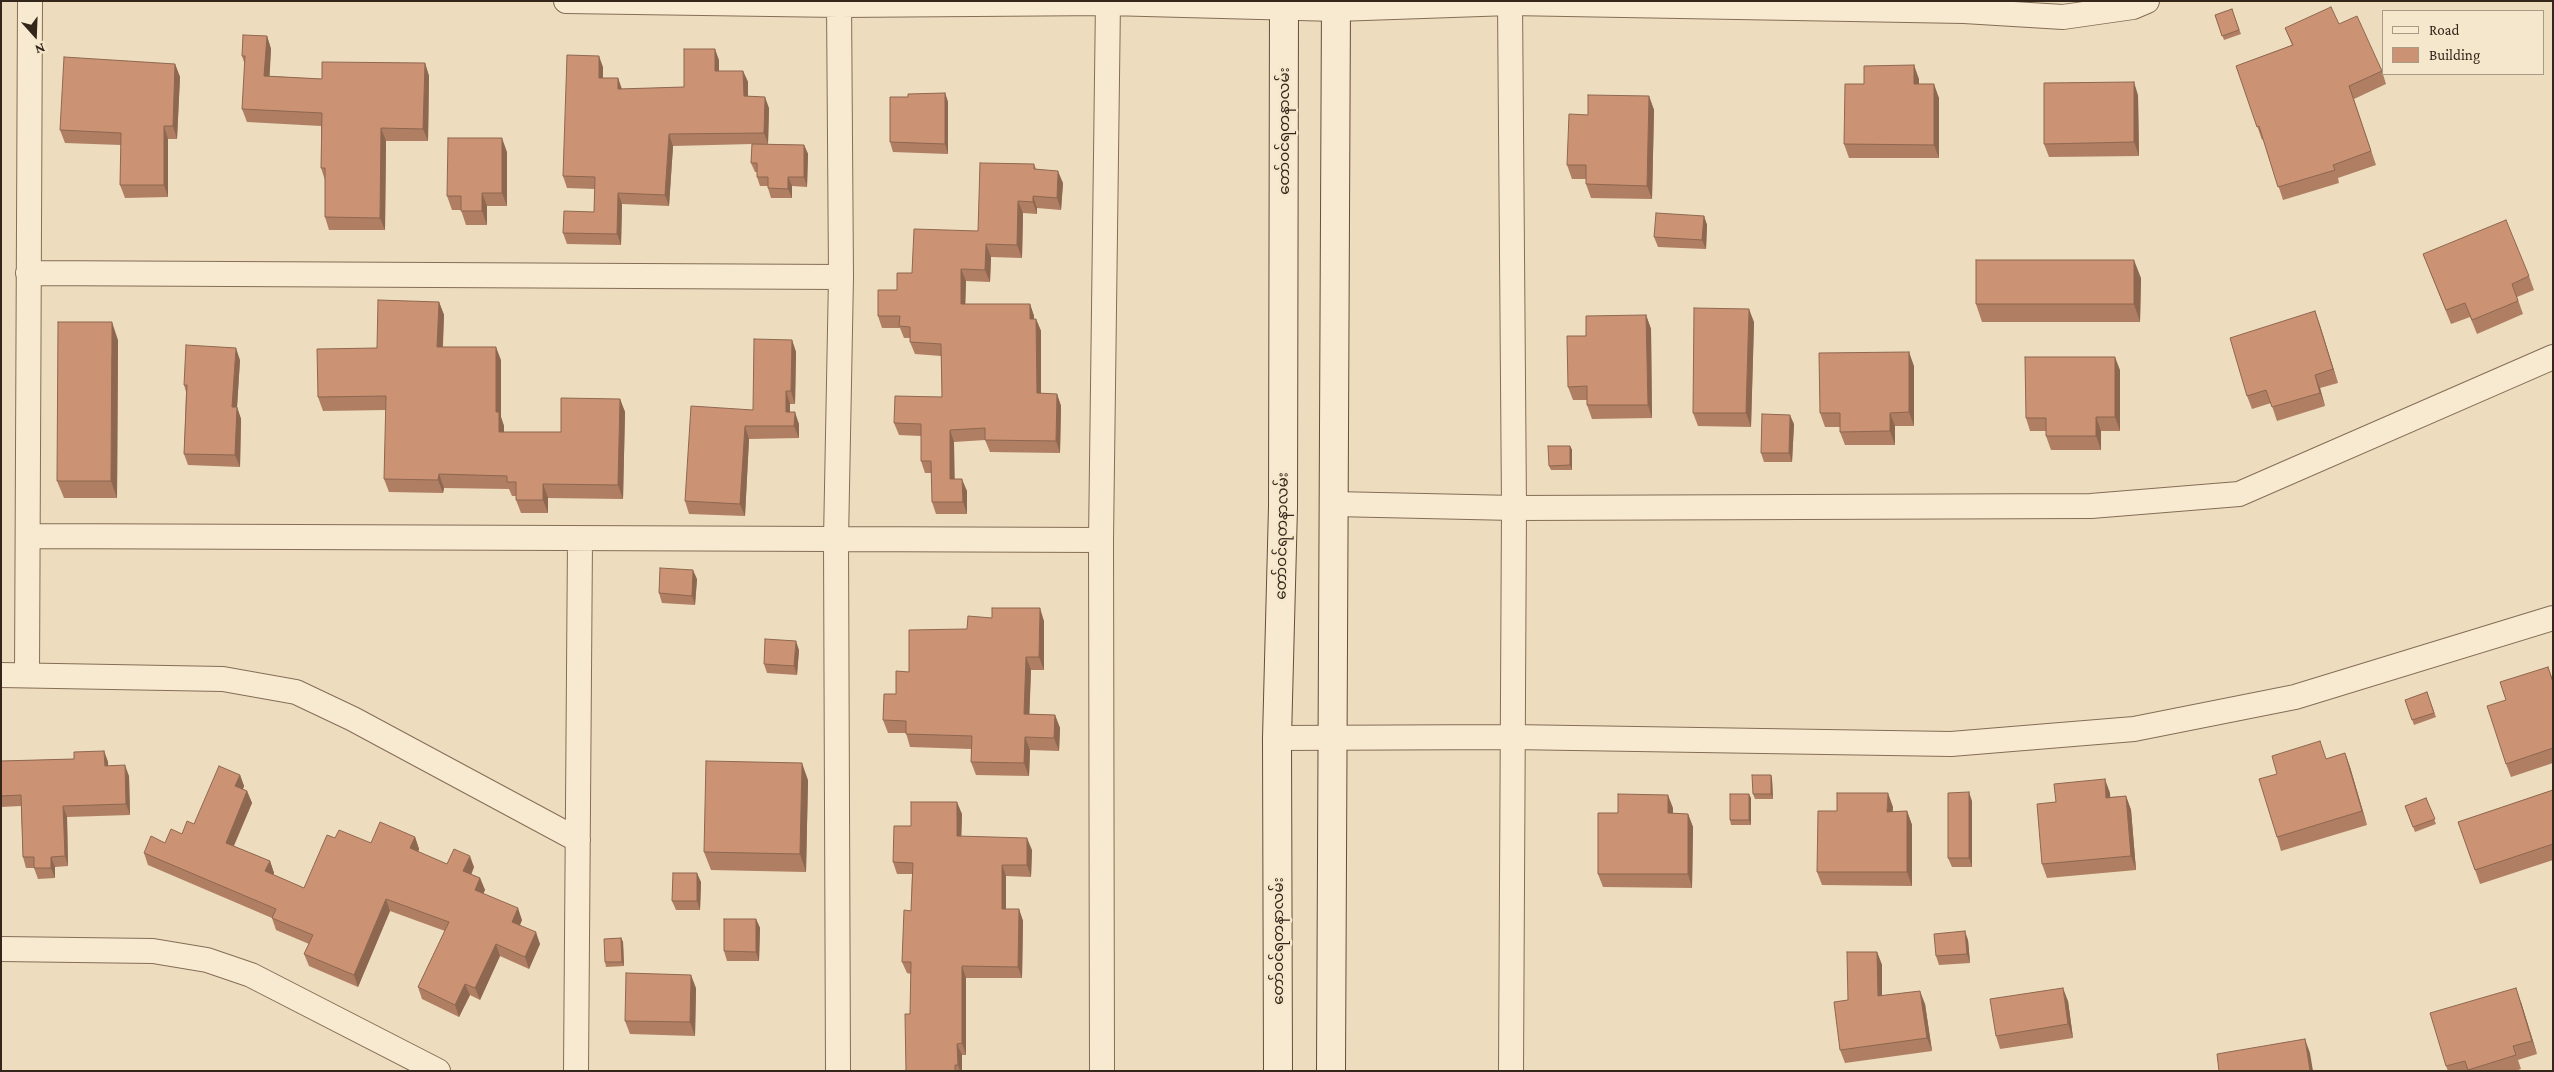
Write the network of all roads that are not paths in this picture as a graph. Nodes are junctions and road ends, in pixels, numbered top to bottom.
1 (30, 1) edge
2 (566, 1) edge
3 (2147, 1) edge
4 (1108, 2) edge
5 (1510, 2) edge
6 (839, 3) edge
7 (1284, 4) edge
8 (1336, 5) edge
9 (28, 273) junction
10 (841, 277) junction
11 (2553, 357) edge
12 (1334, 504) junction
13 (1514, 508) junction
14 (28, 536) junction
15 (580, 539) junction
16 (836, 540) junction
17 (1101, 540) junction
18 (2553, 618) edge
19 (1, 675) edge
20 (27, 675) junction
21 (1511, 737) junction
22 (1277, 738) junction
23 (1331, 738) junction
24 (578, 840) junction
25 (1, 949) edge
26 (438, 1071) edge
27 (576, 1071) edge
28 (838, 1071) edge
29 (1102, 1071) edge
30 (1278, 1071) edge
31 (1332, 1071) edge
32 (1511, 1071) edge

1 - 9 street
2 - 6 street
3 - 5 street
4 - 6 street
4 - 7 street
4 - 17 street
5 - 8 street
5 - 13 street
6 - 10 street
7 - 8 street
7 - 22 main road, တော်ဝင်ရတနာလမ်း
8 - 12 main road
9 - 10 street
9 - 14 street
10 - 16 street
11 - 13 street
12 - 13 street
12 - 23 main road
13 - 21 street
14 - 15 street
14 - 20 street
15 - 16 street
15 - 24 street
16 - 17 street
16 - 28 street
17 - 29 street
18 - 21 street
19 - 20 street
20 - 24 street
21 - 23 street
21 - 32 street
22 - 23 street
22 - 30 main road, တော်ဝင်ရတနာလမ်း
23 - 31 main road
24 - 27 street
25 - 26 street

